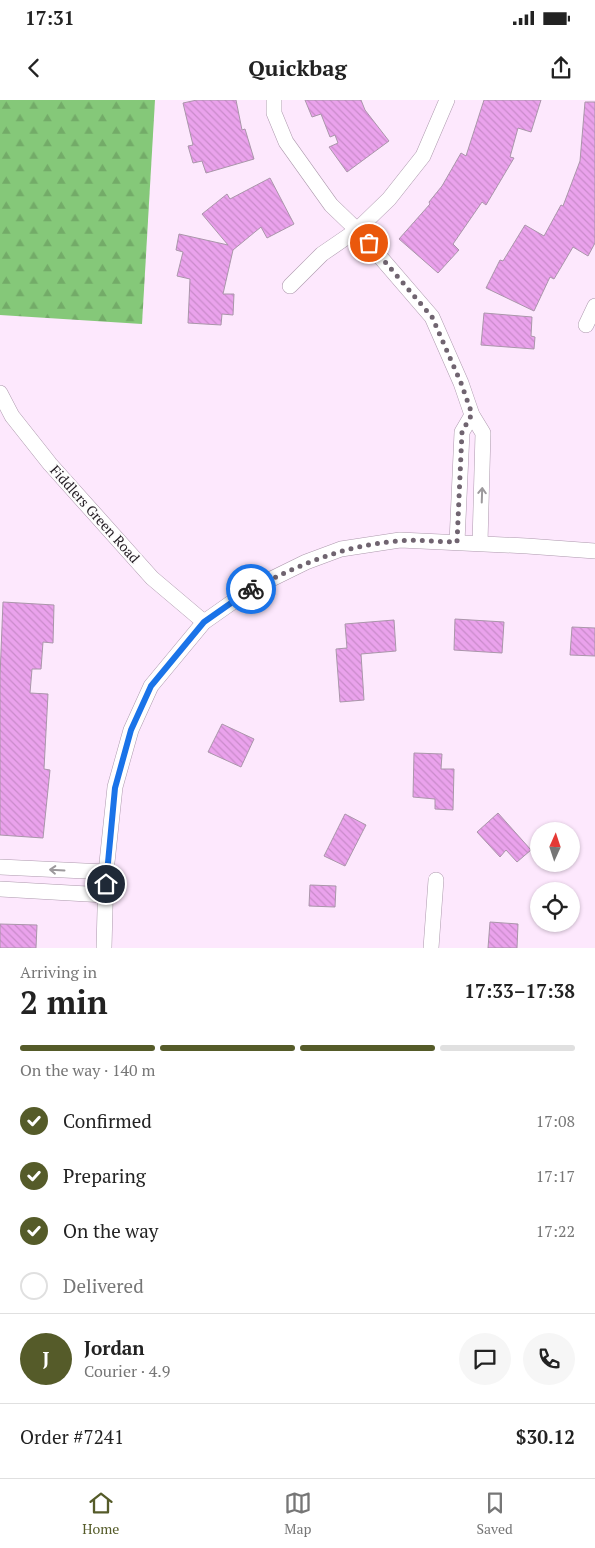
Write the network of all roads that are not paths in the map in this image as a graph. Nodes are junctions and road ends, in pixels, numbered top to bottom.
1 (274, 100) edge
2 (447, 100) edge
3 (358, 230) junction
4 (290, 286) dead end
5 (595, 306) edge
6 (586, 325) dead end
7 (0, 393) edge
8 (472, 414) junction
9 (461, 449) junction
10 (483, 450) junction
11 (457, 542) junction
12 (480, 543) junction
13 (595, 551) edge
14 (204, 622) junction
15 (0, 867) edge
16 (106, 872) junction
17 (436, 880) dead end
18 (0, 890) edge
19 (106, 895) junction
20 (104, 948) edge
21 (431, 948) edge

1 - 3 street
2 - 3 street
3 - 4 street
3 - 8 street
5 - 6 street
7 - 14 street, Fiddlers Green Road
8 - 9 street
8 - 10 street
9 - 10 street
9 - 11 street
12 -> 10 street
11 - 12 street
11 - 14 street
12 - 13 street
14 - 16 street
16 -> 15 street
16 - 19 street
17 - 21 street
18 - 19 street
19 - 20 street

